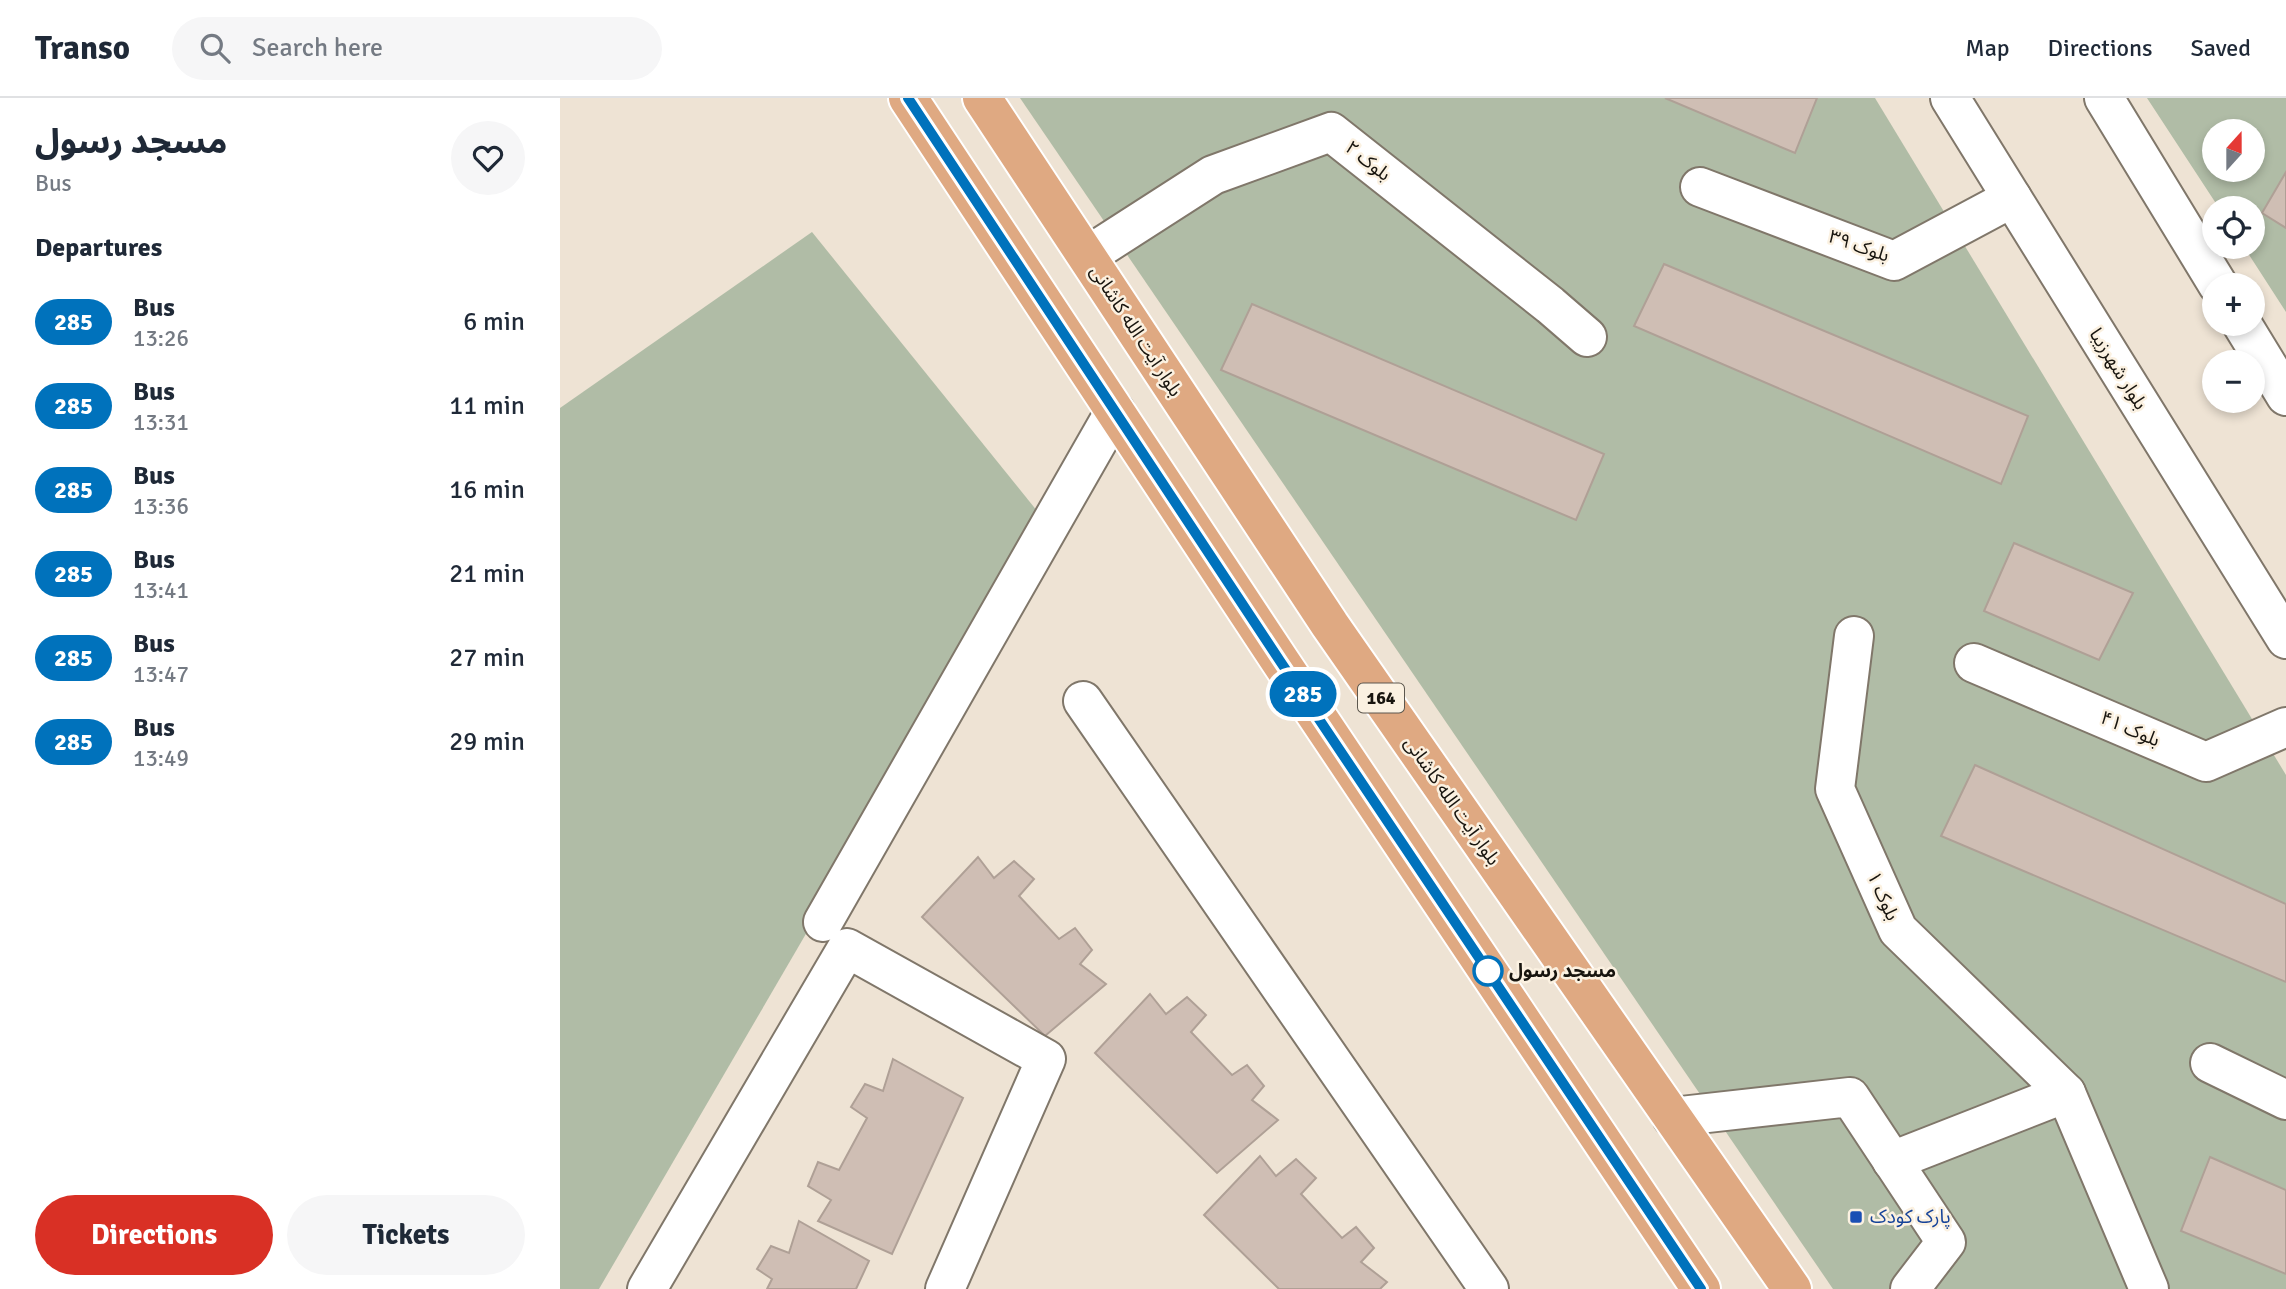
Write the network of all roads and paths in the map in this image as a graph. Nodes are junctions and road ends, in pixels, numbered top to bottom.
1 (908, 98) edge
2 (982, 98) edge
3 (1950, 98) edge
4 (2104, 98) edge
5 (1700, 187) dead end
6 (2012, 198) junction
7 (1087, 256) junction
8 (2211, 273) edge
9 (2249, 336) edge
10 (1587, 337) dead end
11 (2286, 397) edge
12 (1115, 411) junction
13 (1854, 636) dead end
14 (2286, 639) edge
15 (1974, 663) dead end
16 (1083, 701) dead end
17 (2286, 727) edge
18 (823, 922) dead end
19 (2210, 1063) dead end
20 (2066, 1093) junction
21 (2286, 1100) edge
22 (1672, 1117) junction
23 (1892, 1161) junction
24 (647, 1289) edge
25 (945, 1289) edge
26 (1489, 1289) edge
27 (1701, 1289) edge
28 (1792, 1289) edge
29 (1910, 1289) edge
30 (2149, 1289) edge

1 - 12 main road
2 - 7 main road, بلوار آیت الله کاشانی / 164
3 - 6 street, بلوار شهرزیبا
4 - 8 street
5 - 6 street, بلوک ۳۹
6 - 14 street, بلوار شهرزیبا
7 - 10 street, بلوک ۲
7 - 22 main road, بلوار آیت الله کاشانی / 164
9 - 11 street
12 - 18 street
12 - 27 main road
13 - 20 street, بلوک ۱
15 - 17 street, بلوک ۴۱
16 - 26 street
19 - 21 street
20 - 23 street
20 - 30 street, بلوک ۱
22 - 23 street
22 - 28 main road, بلوار آیت الله کاشانی / 164
23 - 29 street
24 - 25 street

